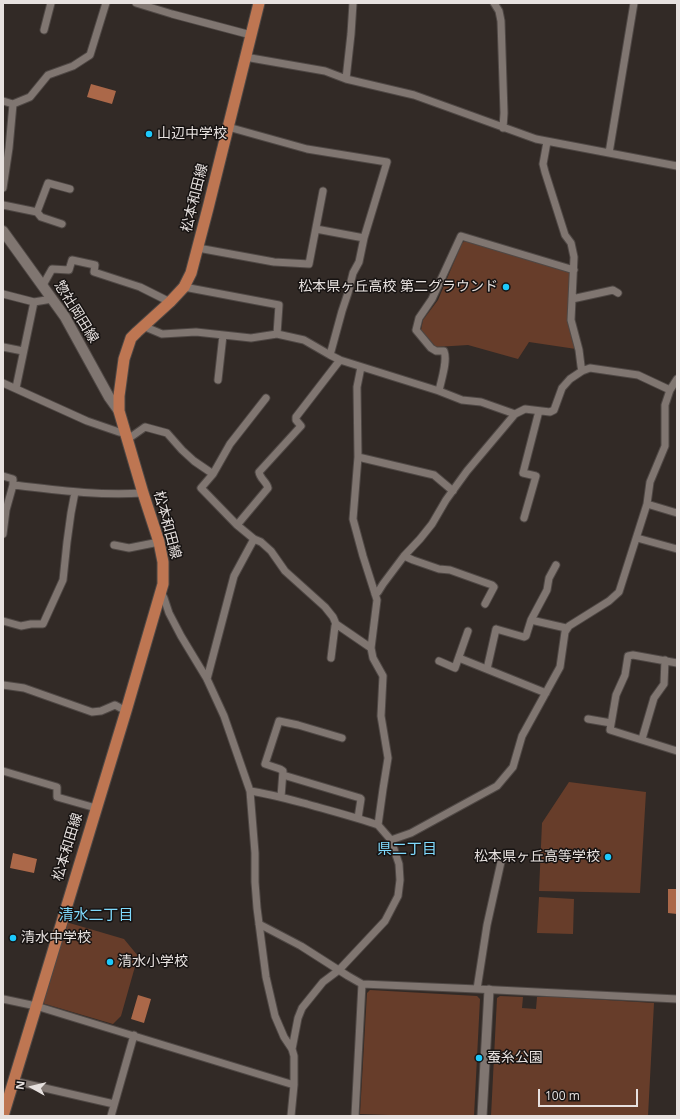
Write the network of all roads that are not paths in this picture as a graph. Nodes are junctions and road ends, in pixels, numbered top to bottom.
1 (51, 3) edge
2 (106, 3) edge
3 (136, 3) edge
4 (259, 3) edge
5 (353, 3) edge
6 (494, 3) edge
7 (634, 3) edge
8 (44, 30) dead end
9 (251, 35) junction
10 (245, 57) junction
11 (346, 78) junction
12 (3, 101) edge
13 (13, 104) junction
14 (228, 128) junction
15 (503, 128) junction
16 (547, 142) junction
17 (609, 153) junction
18 (677, 166) edge
19 (3, 188) edge
20 (70, 189) dead end
21 (323, 191) dead end
22 (3, 205) edge
23 (37, 212) junction
24 (62, 224) dead end
25 (316, 230) junction
26 (3, 231) edge
27 (364, 238) junction
28 (198, 248) junction
29 (574, 270) junction
30 (43, 285) junction
31 (184, 287) junction
32 (618, 293) dead end
33 (3, 294) edge
34 (52, 299) junction
35 (572, 299) junction
36 (34, 302) junction
37 (170, 302) junction
38 (143, 326) junction
39 (277, 334) junction
40 (224, 335) junction
41 (3, 346) edge
42 (23, 351) junction
43 (330, 355) junction
44 (340, 360) junction
45 (361, 366) junction
46 (582, 371) junction
47 (677, 379) edge
48 (218, 380) dead end
49 (3, 383) edge
50 (16, 388) junction
51 (670, 390) junction
52 (439, 391) junction
53 (266, 398) dead end
54 (119, 411) junction
55 (539, 412) junction
56 (515, 414) junction
57 (127, 436) junction
58 (358, 457) junction
59 (213, 474) junction
60 (3, 476) edge
61 (13, 485) junction
62 (452, 491) junction
63 (75, 492) junction
64 (143, 493) junction
65 (647, 504) junction
66 (677, 514) edge
67 (524, 518) dead end
68 (237, 525) junction
69 (3, 534) edge
70 (636, 538) junction
71 (254, 539) junction
72 (159, 542) junction
73 (114, 546) dead end
74 (677, 549) edge
75 (404, 556) junction
76 (556, 565) dead end
77 (161, 592) junction
78 (375, 594) junction
79 (485, 604) dead end
80 (531, 620) junction
81 (3, 621) edge
82 (336, 624) junction
83 (566, 628) junction
84 (468, 631) dead end
85 (370, 648) junction
86 (331, 658) dead end
87 (459, 658) junction
88 (665, 660) junction
89 (439, 661) dead end
90 (677, 663) edge
91 (487, 669) junction
92 (207, 679) junction
93 (3, 684) edge
94 (546, 693) junction
95 (126, 710) junction
96 (588, 719) dead end
97 (611, 722) junction
98 (342, 738) dead end
99 (642, 739) junction
100 (677, 751) edge
101 (3, 772) edge
102 (283, 775) junction
103 (250, 791) junction
104 (281, 797) junction
105 (96, 808) junction
106 (358, 818) junction
107 (378, 825) junction
108 (391, 840) junction
109 (501, 862) dead end
110 (259, 924) junction
111 (339, 970) junction
112 (362, 984) junction
113 (477, 989) junction
114 (489, 990) junction
115 (3, 999) edge
116 (677, 1000) edge
117 (36, 1006) junction
118 (134, 1035) junction
119 (292, 1050) junction
120 (14, 1081) junction
121 (294, 1085) junction
122 (114, 1104) junction
123 (3, 1116) edge
124 (111, 1116) edge
125 (291, 1116) edge
126 (355, 1116) edge
127 (482, 1116) edge

1 - 8 street
2 - 13 street
3 - 9 street
4 - 9 main road, 松本和田線
5 - 11 street
6 - 15 street
7 - 17 street
9 - 10 main road, 松本和田線
10 - 11 street
10 - 14 main road, 松本和田線
11 - 15 street
12 - 13 street
13 - 19 street
14 - 27 street
14 - 28 main road, 松本和田線
15 - 16 street
16 - 17 street
16 - 29 street
17 - 18 street
20 - 23 street
21 - 25 street
22 - 23 street
23 - 24 street
25 - 27 street
25 - 28 street
26 - 30 main road, 惣社岡田線
27 - 43 street
28 - 31 main road, 松本和田線
29 - 35 street
29 - 52 street
30 - 34 main road, 惣社岡田線
30 - 37 street
31 - 37 main road, 松本和田線
31 - 39 street
32 - 35 street
33 - 36 street
34 - 36 street
34 - 54 main road, 惣社岡田線
35 - 46 street
36 - 42 street
37 - 38 main road, 松本和田線
38 - 40 street
38 - 54 main road, 松本和田線
39 - 40 street
39 - 43 street
40 - 48 street
41 - 42 street
42 - 50 street
43 - 44 street
44 - 45 street
44 - 68 street
45 - 52 street
45 - 58 street
46 - 51 street
46 - 55 street
47 - 51 street
49 - 50 street
50 - 57 street
51 - 65 street
52 - 56 street
53 - 59 street
54 - 57 main road, 松本和田線
55 - 56 street
55 - 67 street
56 - 62 street
57 - 59 street
57 - 64 main road, 松本和田線
58 - 62 street
58 - 78 street
59 - 68 street
60 - 61 street
61 - 63 street
61 - 69 street
62 - 75 street
63 - 64 street
63 - 81 street
64 - 72 main road, 松本和田線
65 - 66 street
65 - 70 street
68 - 71 street
70 - 74 street
70 - 83 street
71 - 82 street
71 - 92 street
72 - 73 street
72 - 77 main road, 松本和田線
75 - 78 street
75 - 79 street
76 - 80 street
77 - 92 street
77 - 95 main road, 松本和田線
78 - 85 street
80 - 83 street
80 - 91 street
82 - 85 street
82 - 86 street
83 - 94 street
84 - 87 street
85 - 107 street
87 - 89 street
87 - 91 street
88 - 90 street
88 - 97 street
88 - 99 street
91 - 94 street
92 - 103 street
93 - 95 street
94 - 108 street
95 - 105 main road, 松本和田線
96 - 97 street
97 - 99 street
98 - 102 street
99 - 100 street
101 - 105 street
102 - 104 street
102 - 106 street
103 - 104 street
103 - 110 street
104 - 106 street
105 - 117 main road, 松本和田線
106 - 107 street
107 - 108 street
108 - 111 street
109 - 113 street
110 - 111 street
110 - 119 street
111 - 112 street
111 - 119 street
112 - 113 street
112 - 126 street
113 - 114 street
114 - 116 street
114 - 127 street
115 - 117 street
117 - 118 street
117 - 120 main road, 松本和田線
118 - 121 street
118 - 122 street
119 - 121 street
120 - 122 street
120 - 123 main road, 松本和田線
121 - 125 street
122 - 124 street

